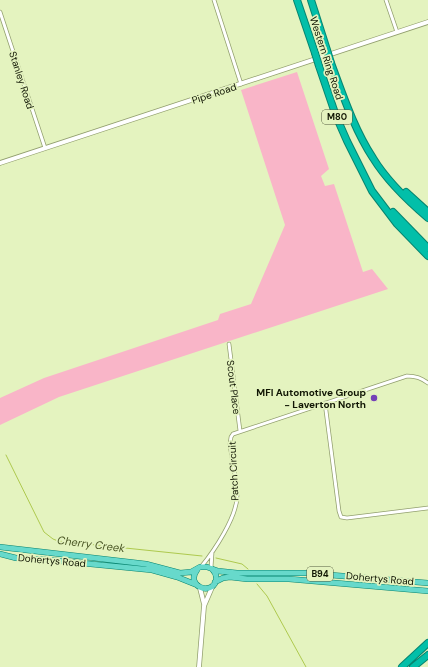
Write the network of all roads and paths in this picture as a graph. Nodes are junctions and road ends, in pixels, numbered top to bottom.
1 (214, 0) edge
2 (297, 0) edge
3 (311, 0) edge
4 (386, 0) edge
5 (0, 12) edge
6 (428, 22) edge
7 (397, 32) junction
8 (241, 84) junction
9 (45, 148) junction
10 (373, 158) junction
11 (0, 163) edge
12 (359, 166) junction
13 (428, 212) edge
14 (428, 218) edge
15 (428, 248) edge
16 (428, 256) edge
17 (229, 344) dead end
18 (428, 383) edge
19 (324, 403) junction
20 (240, 431) junction
21 (428, 508) edge
22 (0, 547) edge
23 (212, 551) junction
24 (0, 554) edge
25 (199, 568) junction
26 (211, 568) junction
27 (428, 582) edge
28 (214, 584) junction
29 (198, 587) junction
30 (428, 591) edge
31 (204, 606) junction
32 (428, 643) edge
33 (428, 655) edge
34 (199, 667) edge
35 (402, 667) edge
36 (413, 667) edge

1 - 8 street
2 - 12 highway, Western Ring Road / M80, bridge
3 - 10 highway, Western Ring Road / M80, bridge
4 - 7 street
5 - 9 street, Stanley Road
6 - 7 street, Pipe Road
7 - 8 street, Pipe Road
8 - 9 street, Pipe Road
9 - 11 street, Pipe Road
10 - 13 highway
10 - 14 highway
12 - 15 highway
12 - 16 highway
17 - 20 street, Scout Place
18 - 19 street, Patch Circuit
19 - 20 street, Patch Circuit
19 - 21 street
20 - 23 street, Patch Circuit
22 - 25 main road, Dohertys Road / B94
23 - 25 street, Patch Circuit
23 - 26 street, Patch Circuit
24 - 29 main road, Dohertys Road
25 - 26 main road, B94
25 - 29 main road
26 - 27 main road, Dohertys Road / B94
26 - 28 main road
28 - 29 main road, B94
28 - 30 main road, Dohertys Road / B94
28 - 31 street
29 - 31 street
31 - 34 street
32 - 35 highway
33 - 36 highway

